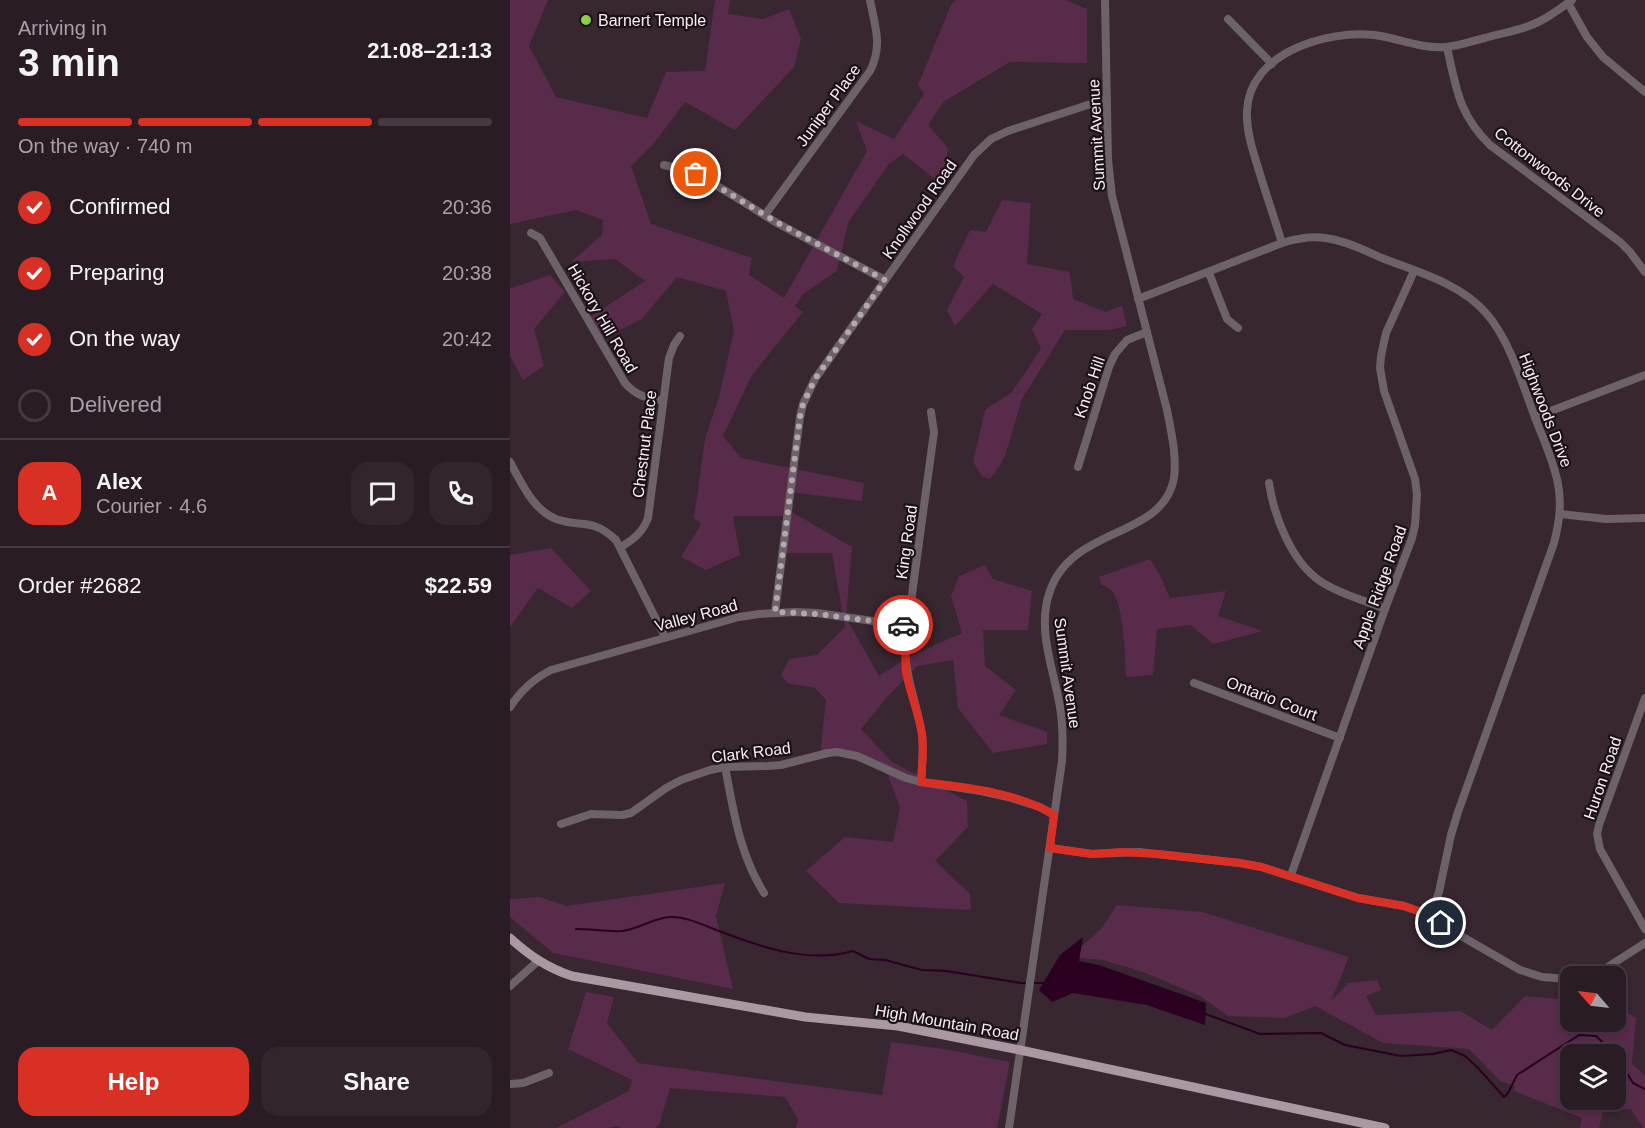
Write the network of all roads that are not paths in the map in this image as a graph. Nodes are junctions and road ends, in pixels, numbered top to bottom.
1 (870, 0) edge
2 (1105, 0) edge
3 (1570, 2) edge
4 (1228, 19) dead end
5 (1447, 47) junction
6 (1272, 64) junction
7 (1645, 92) edge
8 (1106, 99) junction
9 (664, 165) dead end
10 (765, 215) junction
11 (531, 233) dead end
12 (1282, 243) junction
13 (1414, 271) junction
14 (1645, 272) edge
15 (1209, 273) junction
16 (885, 280) junction
17 (1138, 300) junction
18 (1239, 328) dead end
19 (1147, 332) junction
20 (680, 336) dead end
21 (1645, 375) edge
22 (663, 401) junction
23 (931, 412) dead end
24 (1535, 417) junction
25 (510, 462) edge
26 (1078, 467) dead end
27 (1269, 483) dead end
28 (1560, 514) junction
29 (1645, 518) edge
30 (621, 547) junction
31 (1385, 609) junction
32 (775, 612) junction
33 (908, 626) junction
34 (665, 638) junction
35 (1194, 683) dead end
36 (1645, 698) edge
37 (510, 707) edge
38 (1340, 738) junction
39 (725, 767) junction
40 (921, 782) junction
41 (1054, 815) junction
42 (561, 824) dead end
43 (1050, 848) junction
44 (1291, 875) junction
45 (764, 893) dead end
46 (1430, 916) junction
47 (1645, 929) edge
48 (510, 938) edge
49 (1645, 943) edge
50 (538, 961) junction
51 (1609, 966) edge
52 (1560, 978) edge
53 (510, 986) edge
54 (1020, 1050) junction
55 (549, 1073) dead end
56 (510, 1084) edge
57 (1009, 1128) edge
58 (1385, 1128) edge

1 - 10 street, Juniper Place
2 - 8 street, Summit Avenue
3 - 5 street
3 - 7 street
4 - 6 street
5 - 6 street
5 - 14 street, Cottonwoods Drive
6 - 12 street
8 - 16 street, Knollwood Road
8 - 17 street, Summit Avenue
9 - 10 street
10 - 16 street
11 - 22 street, Hickory Hill Road
12 - 13 street, Highwoods Drive
12 - 15 street, Highwoods Drive
13 - 24 street, Highwoods Drive
13 - 31 street, Apple Ridge Road
15 - 17 street, Highwoods Drive
15 - 18 street
16 - 32 street, Knollwood Road
17 - 19 street, Summit Avenue
19 - 26 street, Knob Hill
19 - 41 street, Summit Avenue
20 - 22 street, Chestnut Place
21 - 24 street
22 - 30 street, Chestnut Place
23 - 33 street, King Road
24 - 28 street, Highwoods Drive
25 - 30 street
27 - 31 street
28 - 29 street
28 - 46 street, Highwoods Drive
30 - 34 street
31 - 38 street, Apple Ridge Road
32 - 33 street, Valley Road
32 - 34 street, Valley Road
33 - 40 street, King Road
34 - 37 street, Valley Road
35 - 38 street, Ontario Court
36 - 47 street, Huron Road
38 - 44 street, Apple Ridge Road
39 - 40 street, Clark Road
39 - 42 street, Clark Road
39 - 45 street
40 - 41 street, Clark Road
41 - 43 street, Summit Avenue
43 - 44 street
43 - 54 street, Summit Avenue
44 - 46 street
46 - 52 street
48 - 50 main road, High Mountain Road
49 - 51 street
50 - 53 street
50 - 54 main road, High Mountain Road
54 - 57 street, Summit Avenue
54 - 58 main road, High Mountain Road
55 - 56 street

